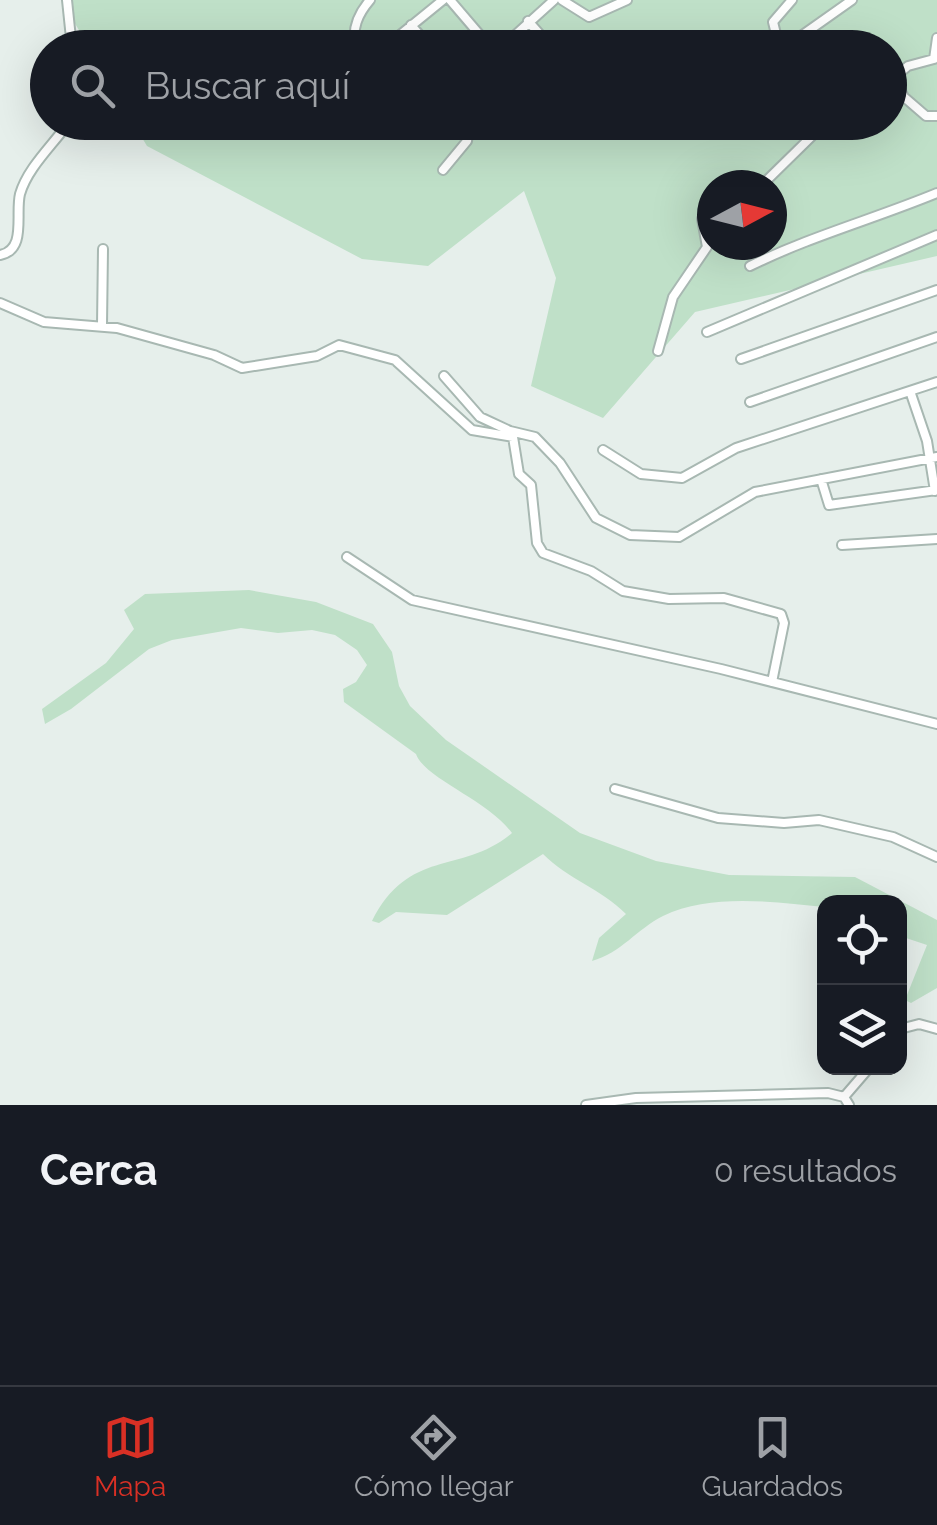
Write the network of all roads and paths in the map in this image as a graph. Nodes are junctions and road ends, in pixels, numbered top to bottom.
1 (67, 0) edge
2 (370, 0) edge
3 (446, 0) edge
4 (558, 0) edge
5 (627, 0) edge
6 (792, 0) edge
7 (852, 0) edge
8 (528, 21) junction
9 (411, 25) junction
10 (70, 30) edge
11 (353, 30) edge
12 (405, 30) edge
13 (415, 30) edge
14 (474, 30) edge
15 (519, 30) edge
16 (536, 30) edge
17 (775, 30) edge
18 (810, 30) edge
19 (937, 38) edge
20 (936, 60) edge
21 (907, 67) edge
22 (907, 99) edge
23 (937, 116) edge
24 (55, 140) edge
25 (467, 140) edge
26 (808, 140) edge
27 (443, 170) dead end
28 (777, 170) edge
29 (937, 194) edge
30 (937, 235) edge
31 (103, 249) dead end
32 (0, 255) edge
33 (698, 260) edge
34 (750, 266) dead end
35 (937, 290) edge
36 (0, 303) edge
37 (102, 325) junction
38 (707, 332) dead end
39 (937, 337) edge
40 (658, 352) dead end
41 (741, 359) dead end
42 (444, 376) dead end
43 (937, 382) edge
44 (910, 391) junction
45 (750, 402) dead end
46 (511, 434) junction
47 (603, 450) dead end
48 (934, 458) edge
49 (821, 479) junction
50 (936, 490) edge
51 (937, 539) edge
52 (842, 544) dead end
53 (347, 557) dead end
54 (772, 682) junction
55 (937, 724) edge
56 (615, 789) dead end
57 (937, 857) edge
58 (907, 1027) edge
59 (937, 1028) edge
60 (865, 1075) edge
61 (846, 1101) edge
62 (586, 1105) edge

1 - 10 street
2 - 11 street
3 - 9 street
3 - 14 street
4 - 5 street
4 - 8 street
6 - 17 street
7 - 18 street
8 - 15 street
8 - 16 street
9 - 12 street
9 - 13 street
19 - 20 street
20 - 21 street
22 - 23 street
24 - 32 street
25 - 27 street
26 - 28 street
29 - 34 street
30 - 38 street
31 - 37 street
33 - 40 street
35 - 41 street
36 - 37 street
37 - 46 street
39 - 45 street
42 - 46 street
43 - 44 street
44 - 47 street
44 - 48 street
46 - 49 street
46 - 54 street
48 - 49 street
48 - 50 street
49 - 50 street
51 - 52 street
53 - 54 street
54 - 55 street
56 - 57 street
58 - 59 street
60 - 61 street
61 - 62 street

